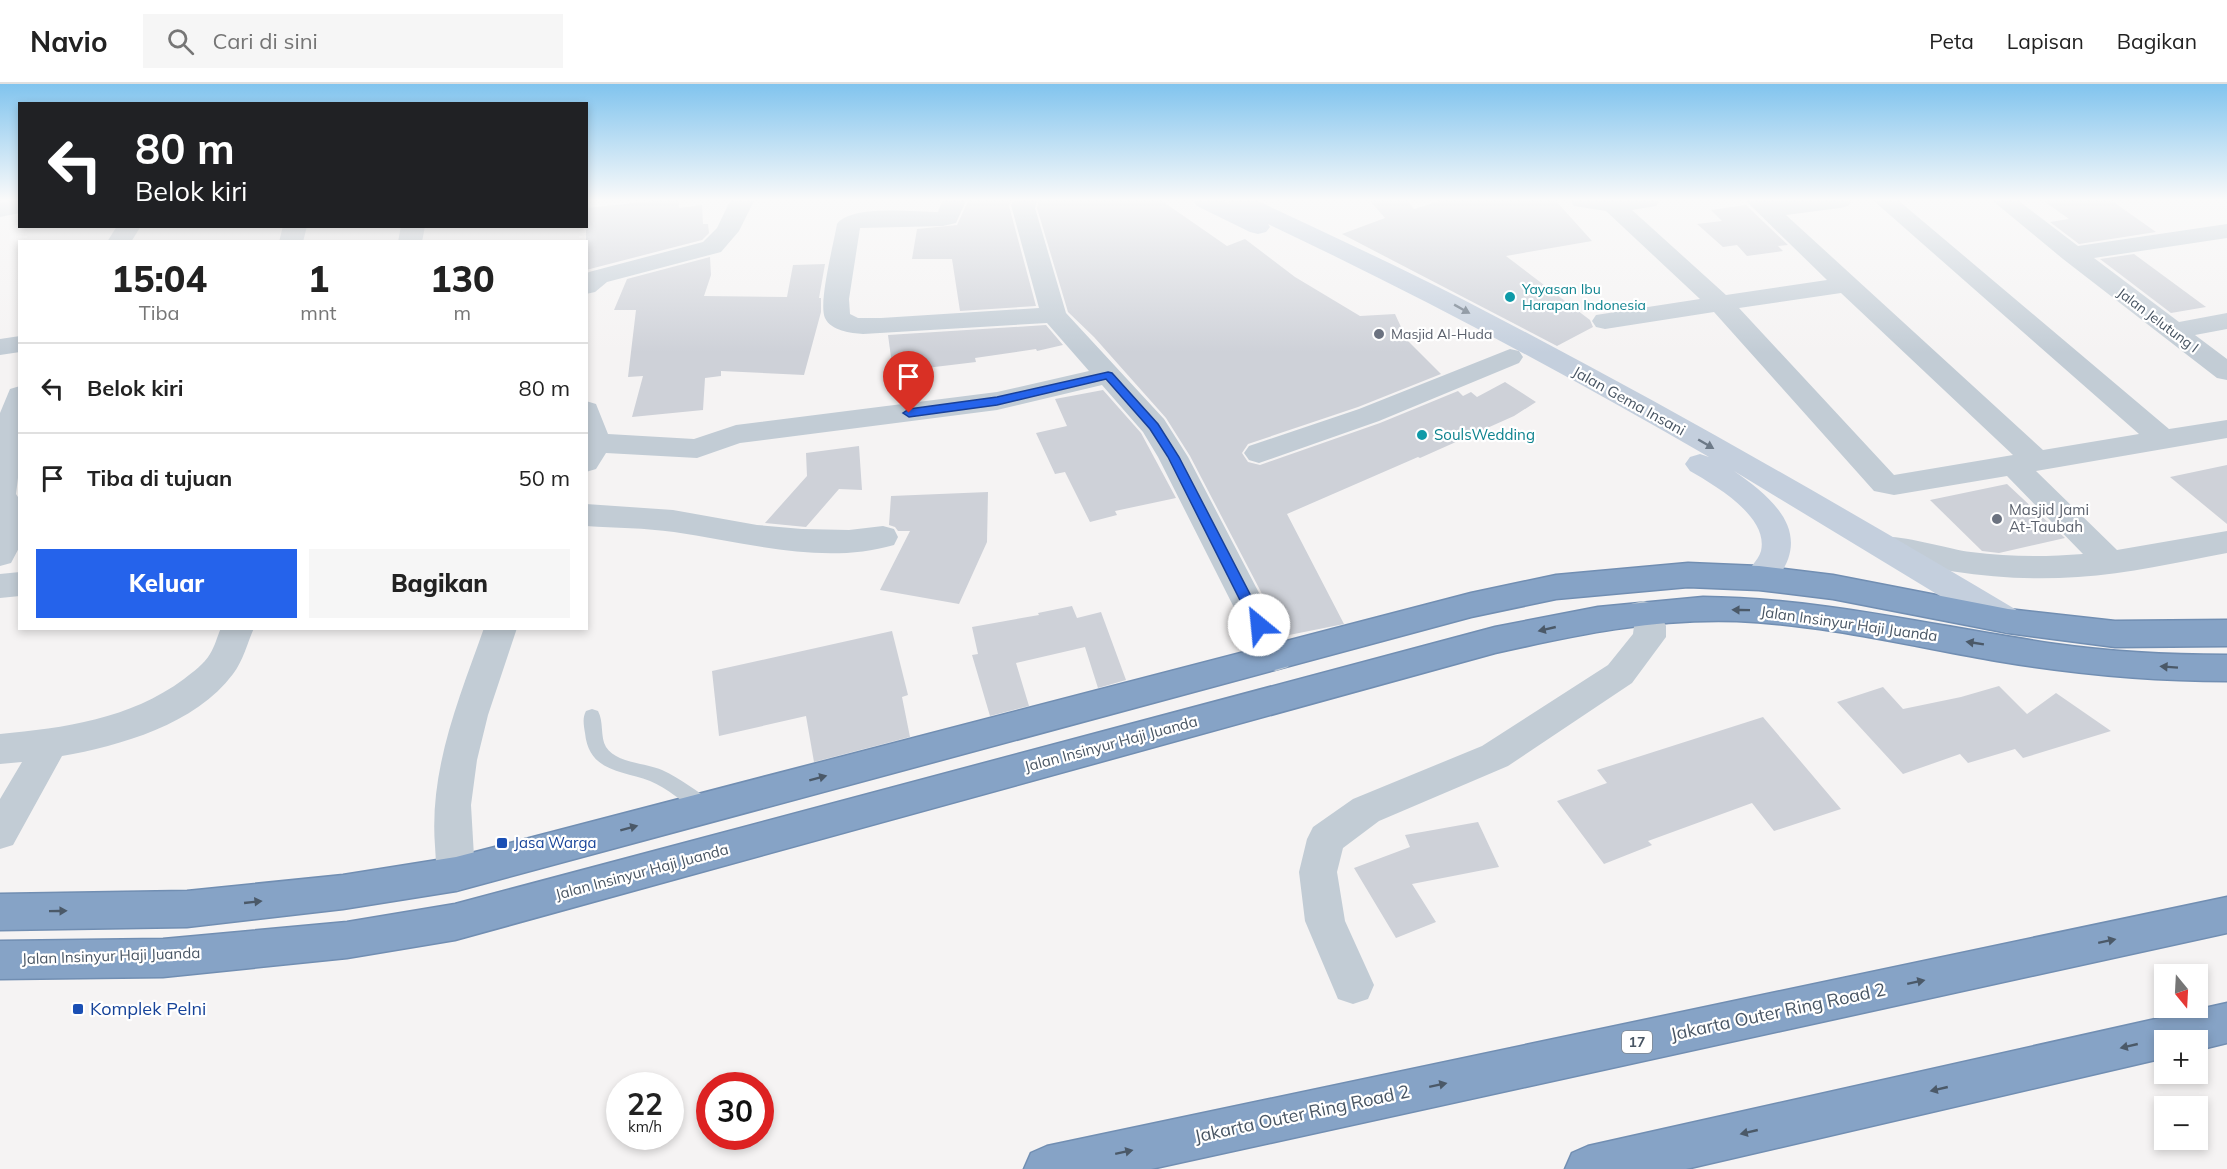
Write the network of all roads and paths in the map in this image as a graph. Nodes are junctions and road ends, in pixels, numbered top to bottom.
1 (699, 252) edge
2 (844, 252) edge
3 (1036, 252) edge
4 (1307, 252) edge
5 (1345, 252) edge
6 (1664, 252) edge
7 (1812, 252) edge
8 (1944, 252) edge
9 (2069, 252) edge
10 (2088, 252) edge
11 (2072, 254) junction
12 (590, 279) edge
13 (1847, 284) junction
14 (1721, 304) junction
15 (1054, 315) junction
16 (1605, 321) dead end
17 (2227, 321) edge
18 (2173, 331) junction
19 (18, 344) edge
20 (0, 346) edge
21 (1510, 357) junction
22 (2227, 372) edge
23 (1108, 375) junction
24 (1595, 393) junction
25 (18, 401) edge
26 (588, 424) edge
27 (2227, 429) edge
28 (2163, 440) junction
29 (592, 453) edge
30 (1259, 453) dead end
31 (2025, 463) junction
32 (1786, 490) junction
33 (1761, 509) junction
34 (588, 515) edge
35 (883, 537) dead end
36 (2227, 542) edge
37 (2092, 544) junction
38 (1886, 546) junction
39 (0, 555) edge
40 (1759, 578) junction
41 (18, 584) edge
42 (0, 586) edge
43 (1643, 613) junction
44 (2008, 621) junction
45 (237, 630) edge
46 (500, 630) edge
47 (2227, 633) edge
48 (1276, 658) junction
49 (2227, 668) edge
50 (592, 716) dead end
51 (51, 744) junction
52 (0, 749) edge
53 (707, 808) junction
54 (0, 833) edge
55 (456, 874) junction
56 (0, 912) edge
57 (2227, 915) edge
58 (0, 960) edge
59 (1353, 985) dead end
60 (2227, 1023) edge
61 (1047, 1169) edge
62 (1588, 1169) edge

1 - 12 street
2 - 15 street
3 - 15 street
4 - 21 street, Jalan Gema Insani
5 -> 24 street, Jalan Gema Insani
6 - 14 street
7 - 13 street
8 - 28 street
9 - 11 street, Jalan Jelutung I
10 - 11 street
11 - 18 street, Jalan Jelutung I
13 - 14 street
13 - 31 street
14 - 16 street
14 - 31 street
15 - 23 street
17 - 18 street
18 - 22 street, Jalan Jelutung I
19 - 20 street
21 - 24 street, Jalan Gema Insani
21 - 30 street
23 - 29 street
23 - 48 street
24 -> 32 street, Jalan Gema Insani
24 - 33 street, Jalan Gema Insani
25 - 39 street
26 - 29 street
27 - 28 street
28 - 31 street
31 - 37 street
32 - 33 street
32 - 38 street, Jalan Gema Insani
33 - 40 street, Jalan Gema Insani
34 - 35 street
36 - 37 street
37 - 38 street
38 - 44 street, Jalan Gema Insani
40 - 44 highway, Jalan Insinyur Haji Juanda
40 - 48 highway, Jalan Insinyur Haji Juanda
41 - 42 street
49 -> 43 highway, Jalan Insinyur Haji Juanda
43 -> 58 highway, Jalan Insinyur Haji Juanda
43 - 59 street
44 - 47 highway, Jalan Insinyur Haji Juanda
45 - 51 street
46 - 55 street
53 -> 48 highway, Jalan Insinyur Haji Juanda
50 - 53 lane
51 - 52 street
51 - 54 street
55 -> 53 highway, Jalan Insinyur Haji Juanda
56 -> 55 highway, Jalan Insinyur Haji Juanda
61 -> 57 highway, Jakarta Outer Ring Road 2 / 17
60 -> 62 highway

